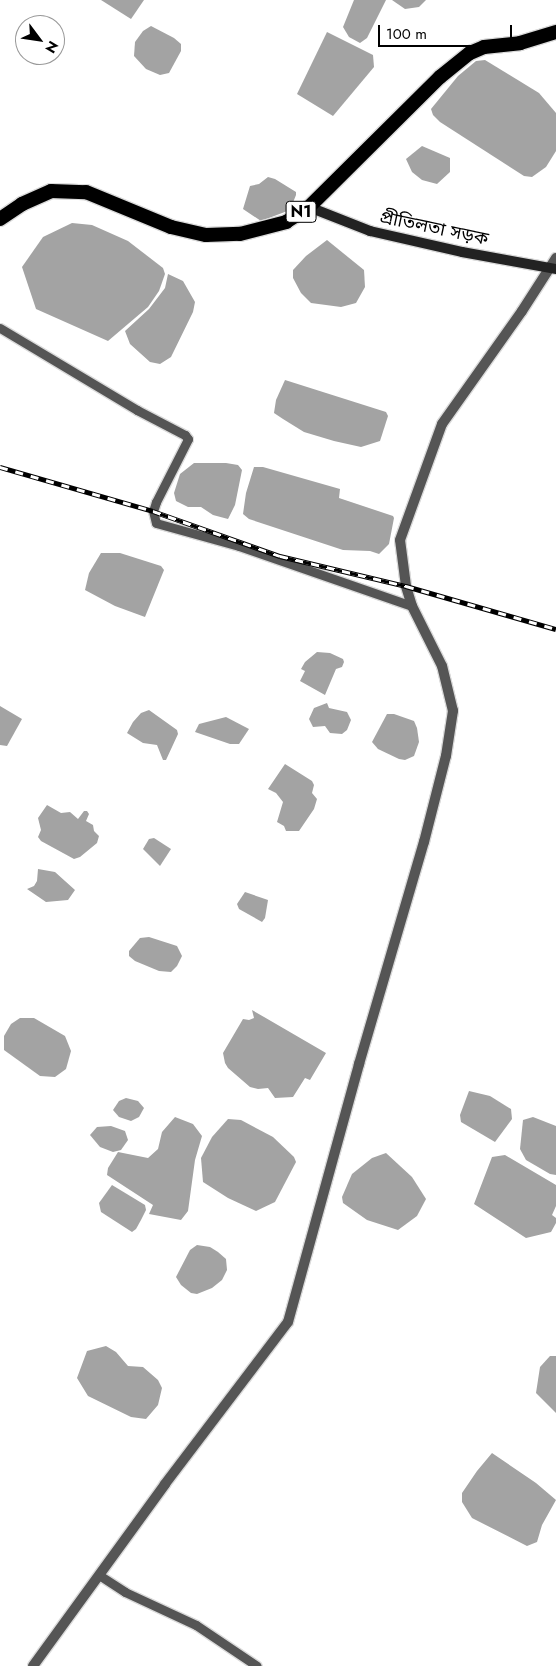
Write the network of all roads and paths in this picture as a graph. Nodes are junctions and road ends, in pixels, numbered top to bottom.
1 (556, 32) edge
2 (309, 207) junction
3 (0, 220) edge
4 (556, 258) edge
5 (553, 269) edge
6 (0, 328) edge
7 (412, 606) junction
8 (99, 1575) junction
9 (33, 1666) edge
10 (257, 1666) edge

1 - 2 highway, N1
2 - 3 highway, N1
2 - 5 main road, প্রীতিলতা সড়ক
4 - 5 street
5 - 7 street
6 - 7 street
7 - 8 street
8 - 9 street
8 - 10 street

